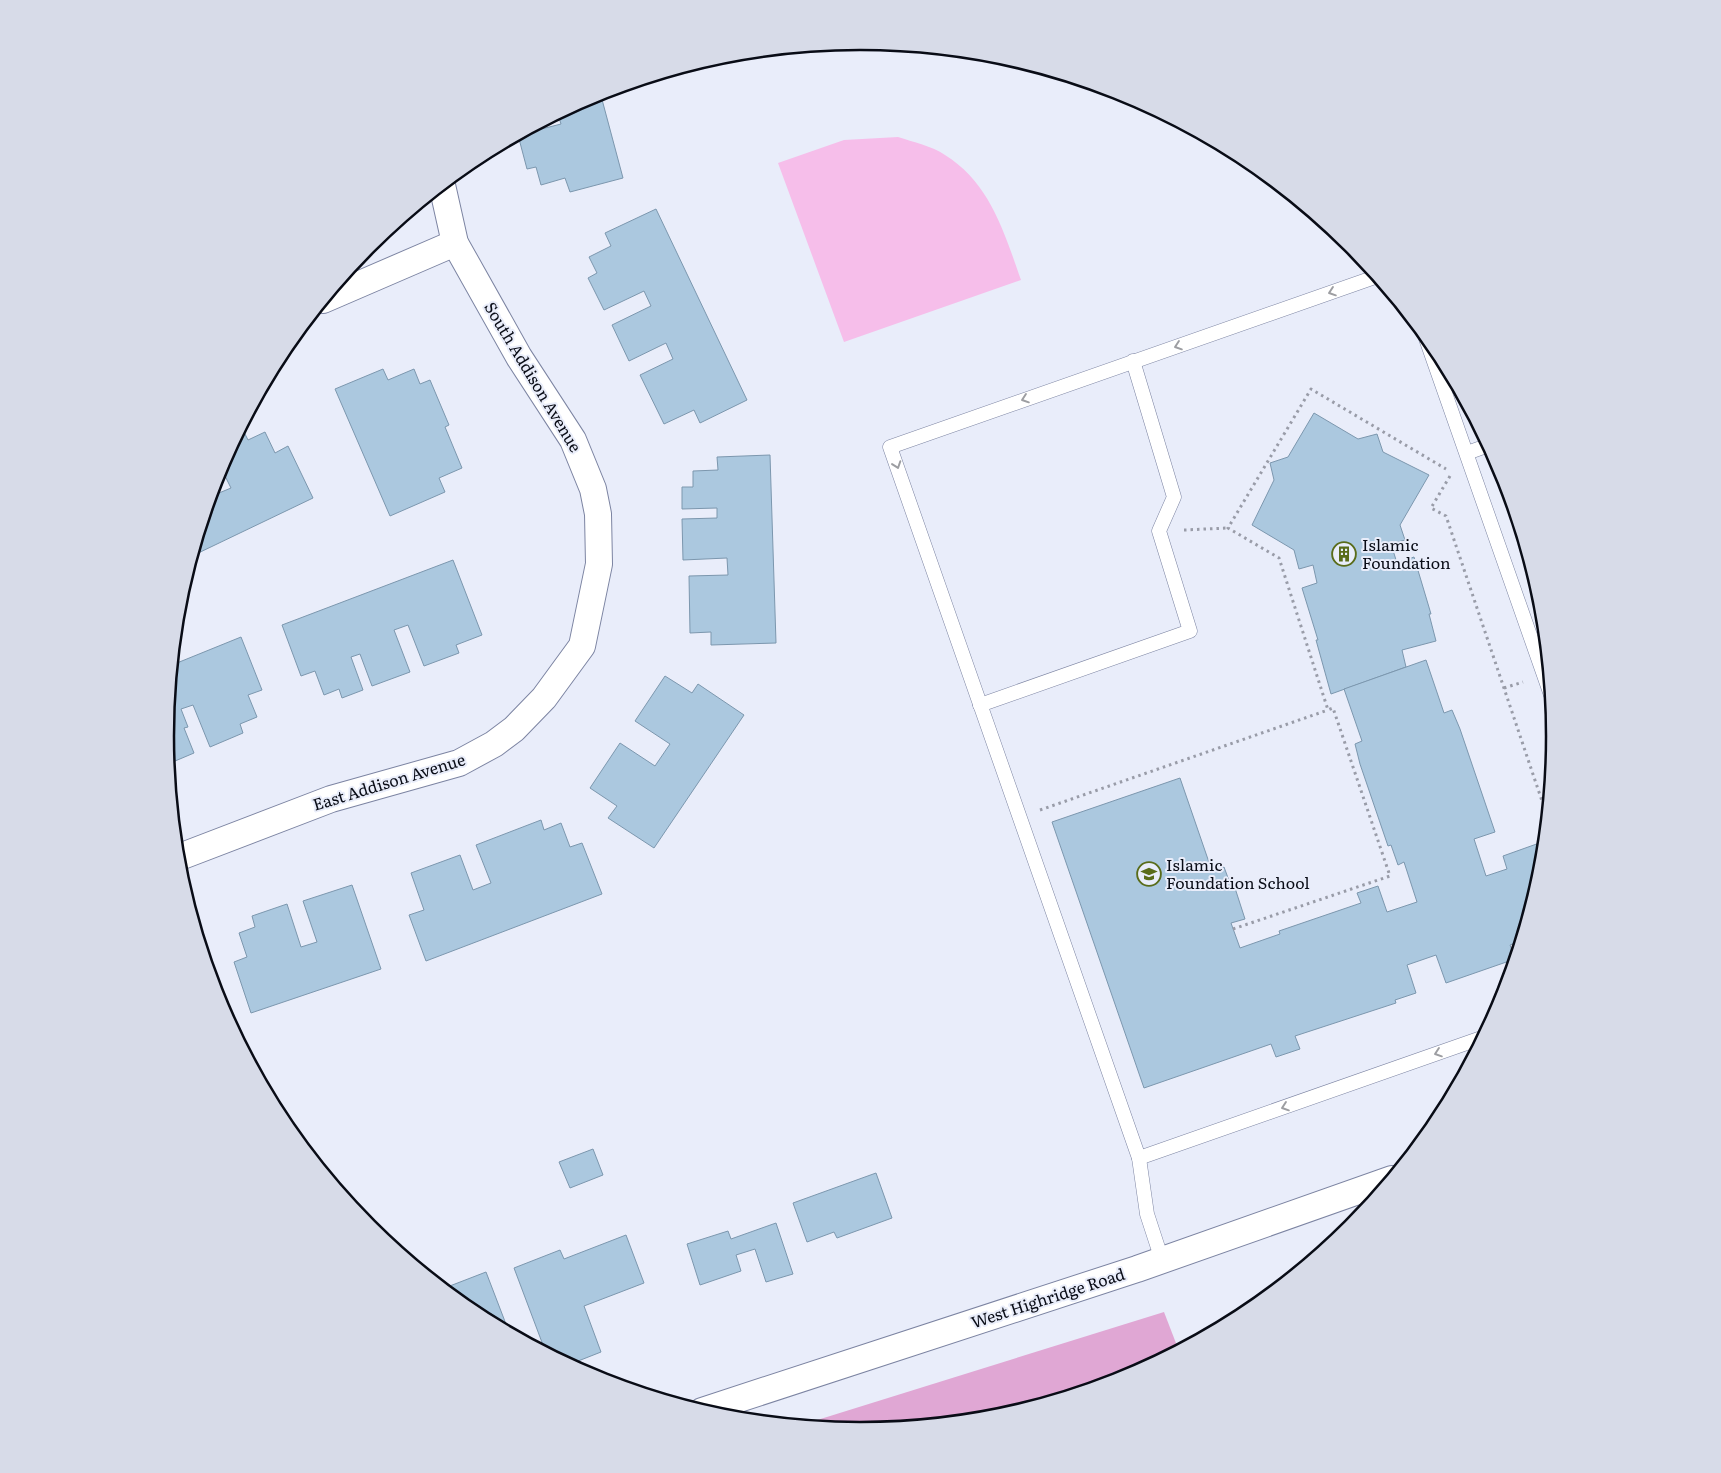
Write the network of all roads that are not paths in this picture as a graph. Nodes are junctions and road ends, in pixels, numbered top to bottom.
1 (444, 192) edge
2 (455, 242) junction
3 (1372, 278) edge
4 (336, 294) edge
5 (1432, 357) edge
6 (1133, 362) junction
7 (1483, 448) edge
8 (1466, 454) junction
9 (598, 576) joint
10 (1544, 673) edge
11 (980, 705) junction
12 (185, 855) edge
13 (1476, 1040) edge
14 (1139, 1158) junction
15 (1382, 1182) edge
16 (1162, 1260) junction
17 (716, 1407) edge

1 - 2 street, South Addison Avenue
2 - 4 street
2 - 9 street, South Addison Avenue
3 -> 6 lane
5 - 8 lane
6 - 11 lane
6 -> 11 lane
7 - 8 lane
8 - 10 lane
9 - 12 street, East Addison Avenue
11 - 14 lane
13 -> 14 lane
14 - 16 lane
15 - 16 street, West Highridge Road
16 - 17 street, West Highridge Road

